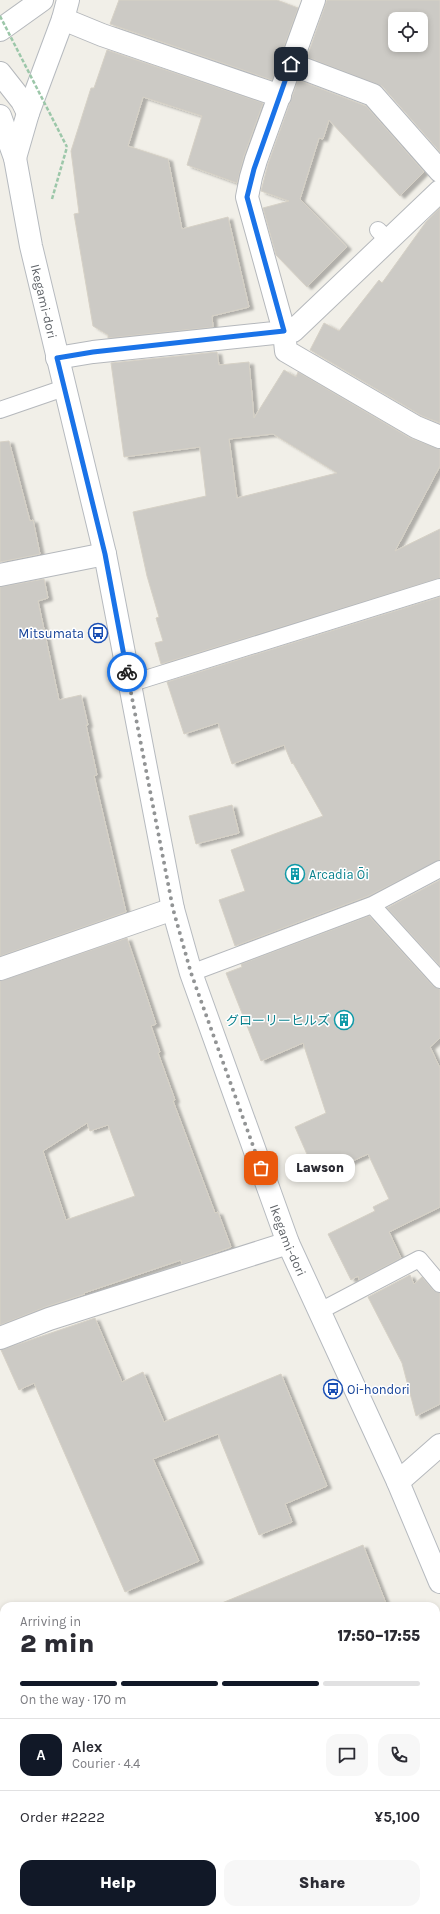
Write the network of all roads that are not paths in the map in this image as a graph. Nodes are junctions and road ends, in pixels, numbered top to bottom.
1 (42, 0) edge
2 (314, 0) edge
3 (66, 9) edge
4 (0, 30) edge
5 (291, 64) junction
6 (0, 73) edge
7 (280, 96) junction
8 (28, 113) junction
9 (0, 116) edge
10 (15, 158) junction
11 (440, 170) edge
12 (440, 190) edge
13 (284, 331) junction
14 (57, 358) junction
15 (64, 388) junction
16 (0, 410) edge
17 (440, 437) edge
18 (105, 554) junction
19 (0, 575) edge
20 (440, 587) edge
21 (129, 684) junction
22 (440, 869) edge
23 (372, 905) junction
24 (173, 909) junction
25 (0, 969) edge
26 (191, 973) junction
27 (440, 980) edge
28 (288, 1243) junction
29 (440, 1284) edge
30 (320, 1311) junction
31 (0, 1338) edge
32 (440, 1445) edge
33 (398, 1482) junction
34 (440, 1582) edge

1 - 4 street
2 - 5 street
3 - 7 street
3 - 8 street, Ikegami-dori
5 - 7 street
5 - 11 street
6 - 8 street
7 - 13 street
8 - 10 street, Ikegami-dori
9 - 10 street, Ikegami-dori
10 - 14 street, Ikegami-dori
12 - 13 street
13 - 14 street
13 - 17 street
14 - 15 street, Ikegami-dori
15 - 16 lane
15 - 18 street, Ikegami-dori
18 - 19 street
18 - 21 street, Ikegami-dori
20 - 21 lane
21 - 24 street, Ikegami-dori
22 - 23 lane
23 - 26 lane
23 - 27 lane
24 - 25 street
24 - 26 street, Ikegami-dori
26 - 28 street, Ikegami-dori
28 - 30 street, Ikegami-dori
28 - 31 street
29 - 30 lane
30 - 33 street, Ikegami-dori
32 - 33 street
33 - 34 street, Ikegami-dori

